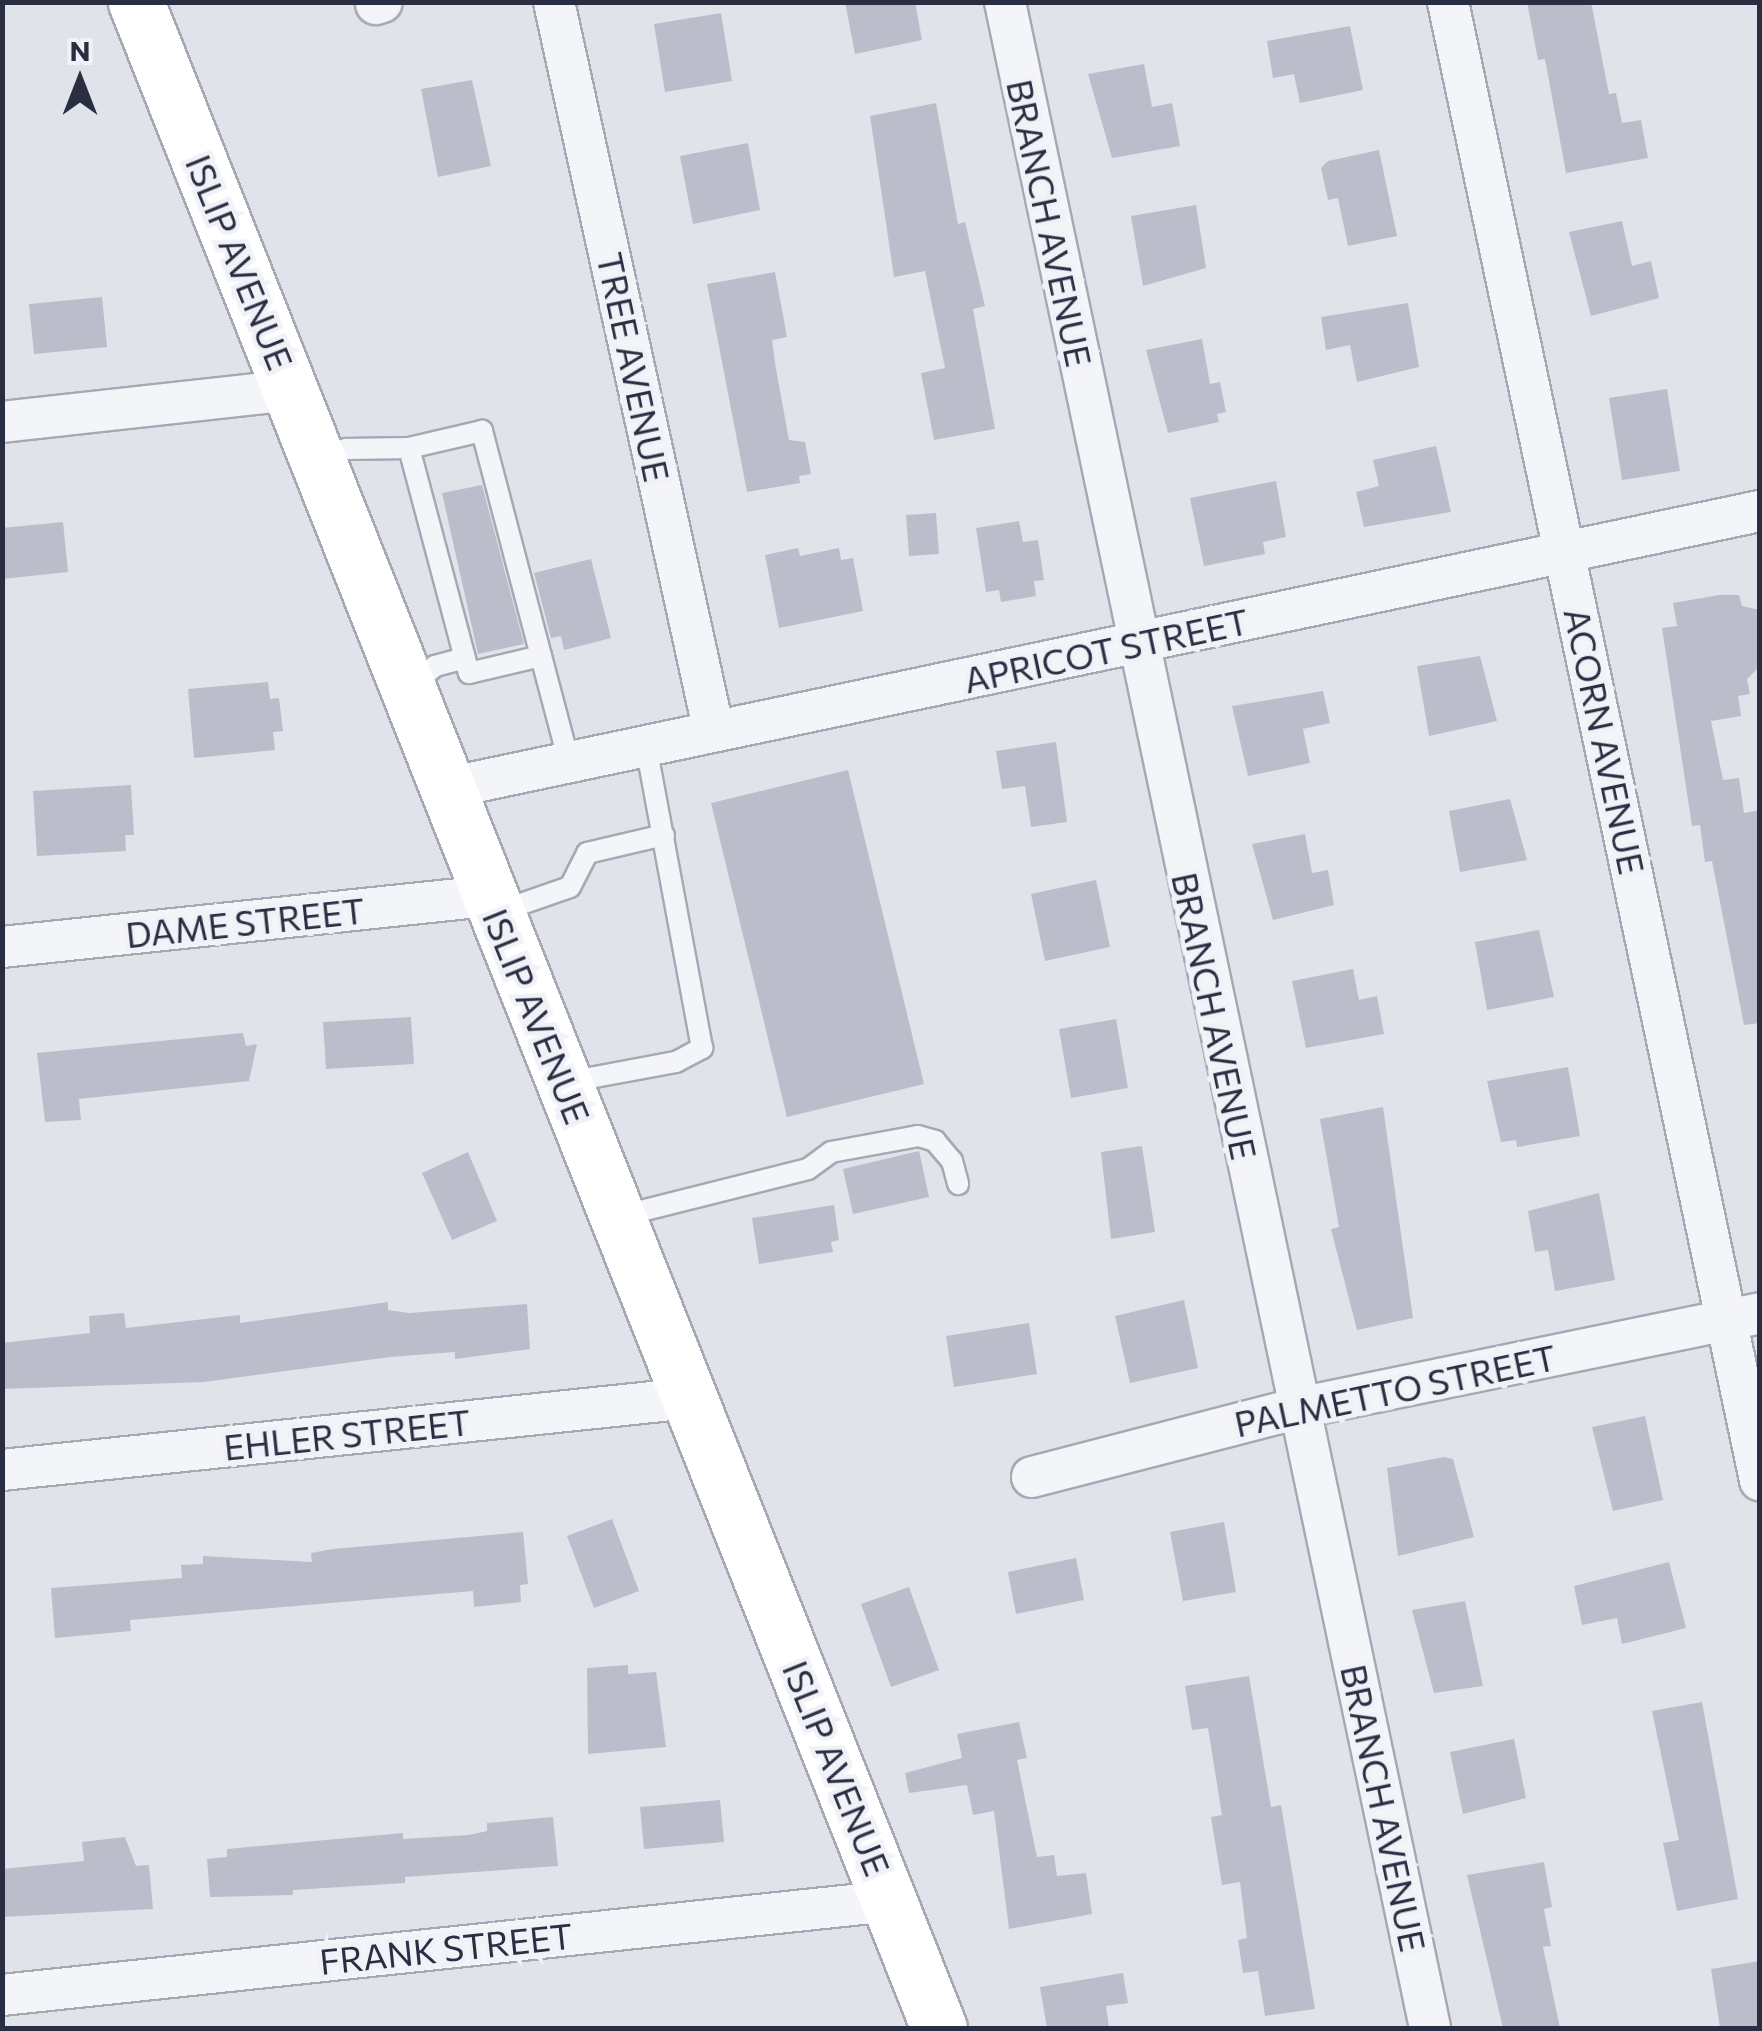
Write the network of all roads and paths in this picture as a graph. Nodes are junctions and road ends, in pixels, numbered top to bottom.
1 (136, 2) edge
2 (554, 2) edge
3 (1005, 2) edge
4 (1448, 2) edge
5 (291, 390) junction
6 (2, 422) edge
7 (409, 448) junction
8 (319, 461) junction
9 (1760, 511) edge
10 (1566, 554) junction
11 (1136, 644) junction
12 (541, 656) junction
13 (464, 658) junction
14 (409, 688) junction
15 (714, 732) junction
16 (646, 746) junction
17 (569, 762) junction
18 (452, 787) junction
19 (664, 836) junction
20 (492, 904) junction
21 (2, 948) edge
22 (590, 1078) junction
23 (958, 1184) dead end
24 (619, 1217) junction
25 (1742, 1316) edge
26 (690, 1398) junction
27 (1298, 1408) junction
28 (2, 1470) edge
29 (1032, 1477) dead end
30 (1760, 1480) edge
31 (890, 1901) junction
32 (2, 1995) edge
33 (939, 2028) edge
34 (1430, 2028) edge

1 - 5 main road, ISLIP AVENUE
2 - 15 street, TREE AVENUE
3 - 11 street, BRANCH AVENUE
4 - 10 street, ACORN AVENUE
5 - 6 street
5 - 8 main road, ISLIP AVENUE
7 - 8 lane
7 - 12 lane
7 - 13 lane
8 - 14 main road, ISLIP AVENUE
9 - 10 street, APRICOT STREET
10 - 11 street, APRICOT STREET
10 - 25 street, ACORN AVENUE
11 - 15 street, APRICOT STREET
11 - 27 street, BRANCH AVENUE
12 - 13 lane
12 - 17 lane
13 - 14 lane
14 - 18 main road, ISLIP AVENUE
15 - 16 street, APRICOT STREET
16 - 17 street, APRICOT STREET
16 - 19 lane
17 - 18 street, APRICOT STREET
18 - 20 main road, ISLIP AVENUE
19 - 20 lane
19 - 22 lane
20 - 21 street, DAME STREET
20 - 22 main road, ISLIP AVENUE
22 - 24 main road, ISLIP AVENUE
23 - 24 lane
24 - 26 main road, ISLIP AVENUE
25 - 27 street, PALMETTO STREET
25 - 30 street, ACORN AVENUE
26 - 28 street, EHLER STREET
26 - 31 main road, ISLIP AVENUE
27 - 29 street, PALMETTO STREET
27 - 34 street, BRANCH AVENUE
31 - 32 street, FRANK STREET
31 - 33 main road, ISLIP AVENUE

